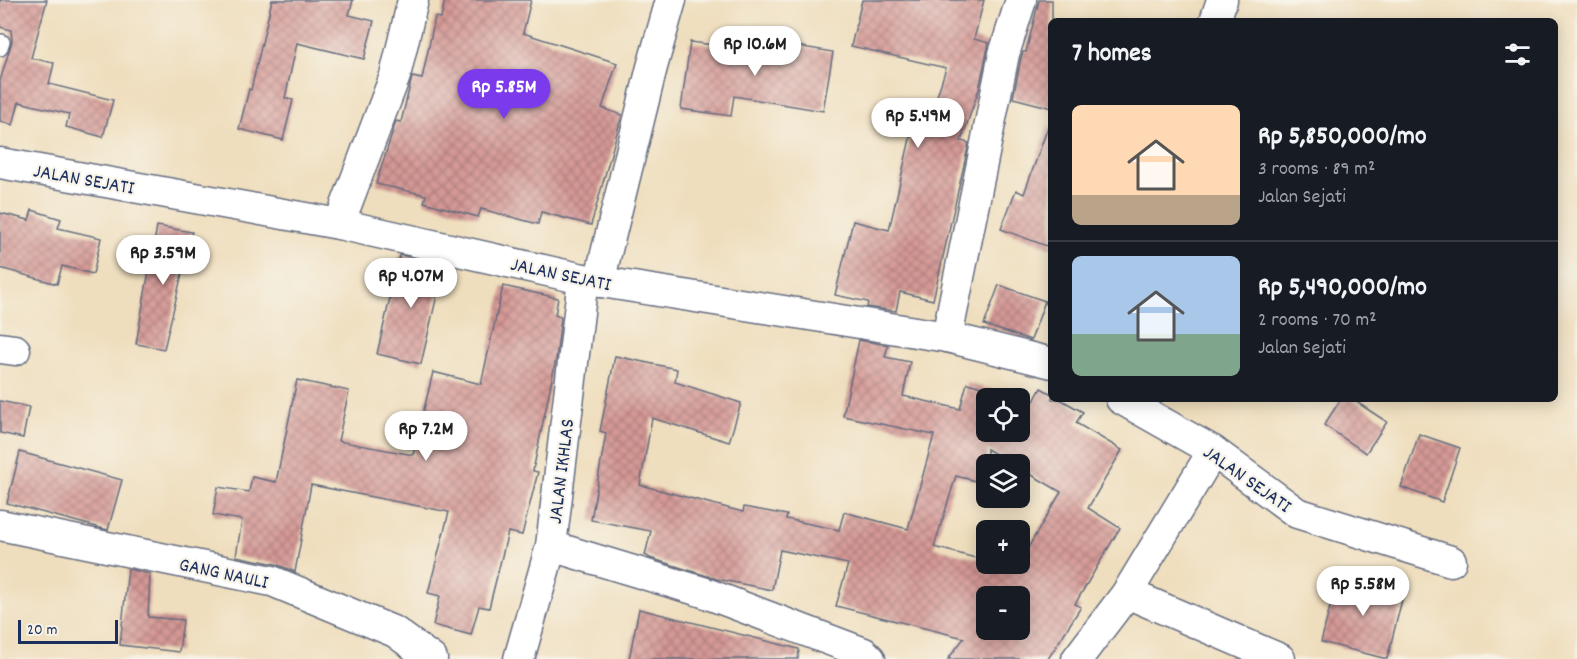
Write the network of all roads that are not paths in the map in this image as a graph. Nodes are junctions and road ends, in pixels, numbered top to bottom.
1 (413, 0) edge
2 (671, 0) edge
3 (1021, 0) edge
4 (1222, 0) edge
5 (1216, 18) edge
6 (0, 163) edge
7 (339, 224) junction
8 (591, 280) junction
9 (947, 337) junction
10 (1048, 362) edge
11 (1126, 402) edge
12 (1213, 451) junction
13 (0, 525) edge
14 (551, 546) junction
15 (1451, 561) dead end
16 (1127, 593) junction
17 (432, 659) edge
18 (519, 659) edge
19 (870, 659) edge
20 (1077, 659) edge
21 (1280, 659) edge

1 - 7 street
2 - 8 street, JALAN IKHLAS
3 - 9 street
4 - 5 street
6 - 7 street, JALAN SEJATI
7 - 8 street, JALAN SEJATI
8 - 9 street, JALAN SEJATI
8 - 14 street, JALAN IKHLAS
9 - 10 street, JALAN SEJATI
11 - 12 street, JALAN SEJATI
12 - 15 street, JALAN SEJATI
12 - 16 street
13 - 17 street, GANG NAULI
14 - 18 street, JALAN IKHLAS
14 - 19 street
16 - 20 street
16 - 21 street

